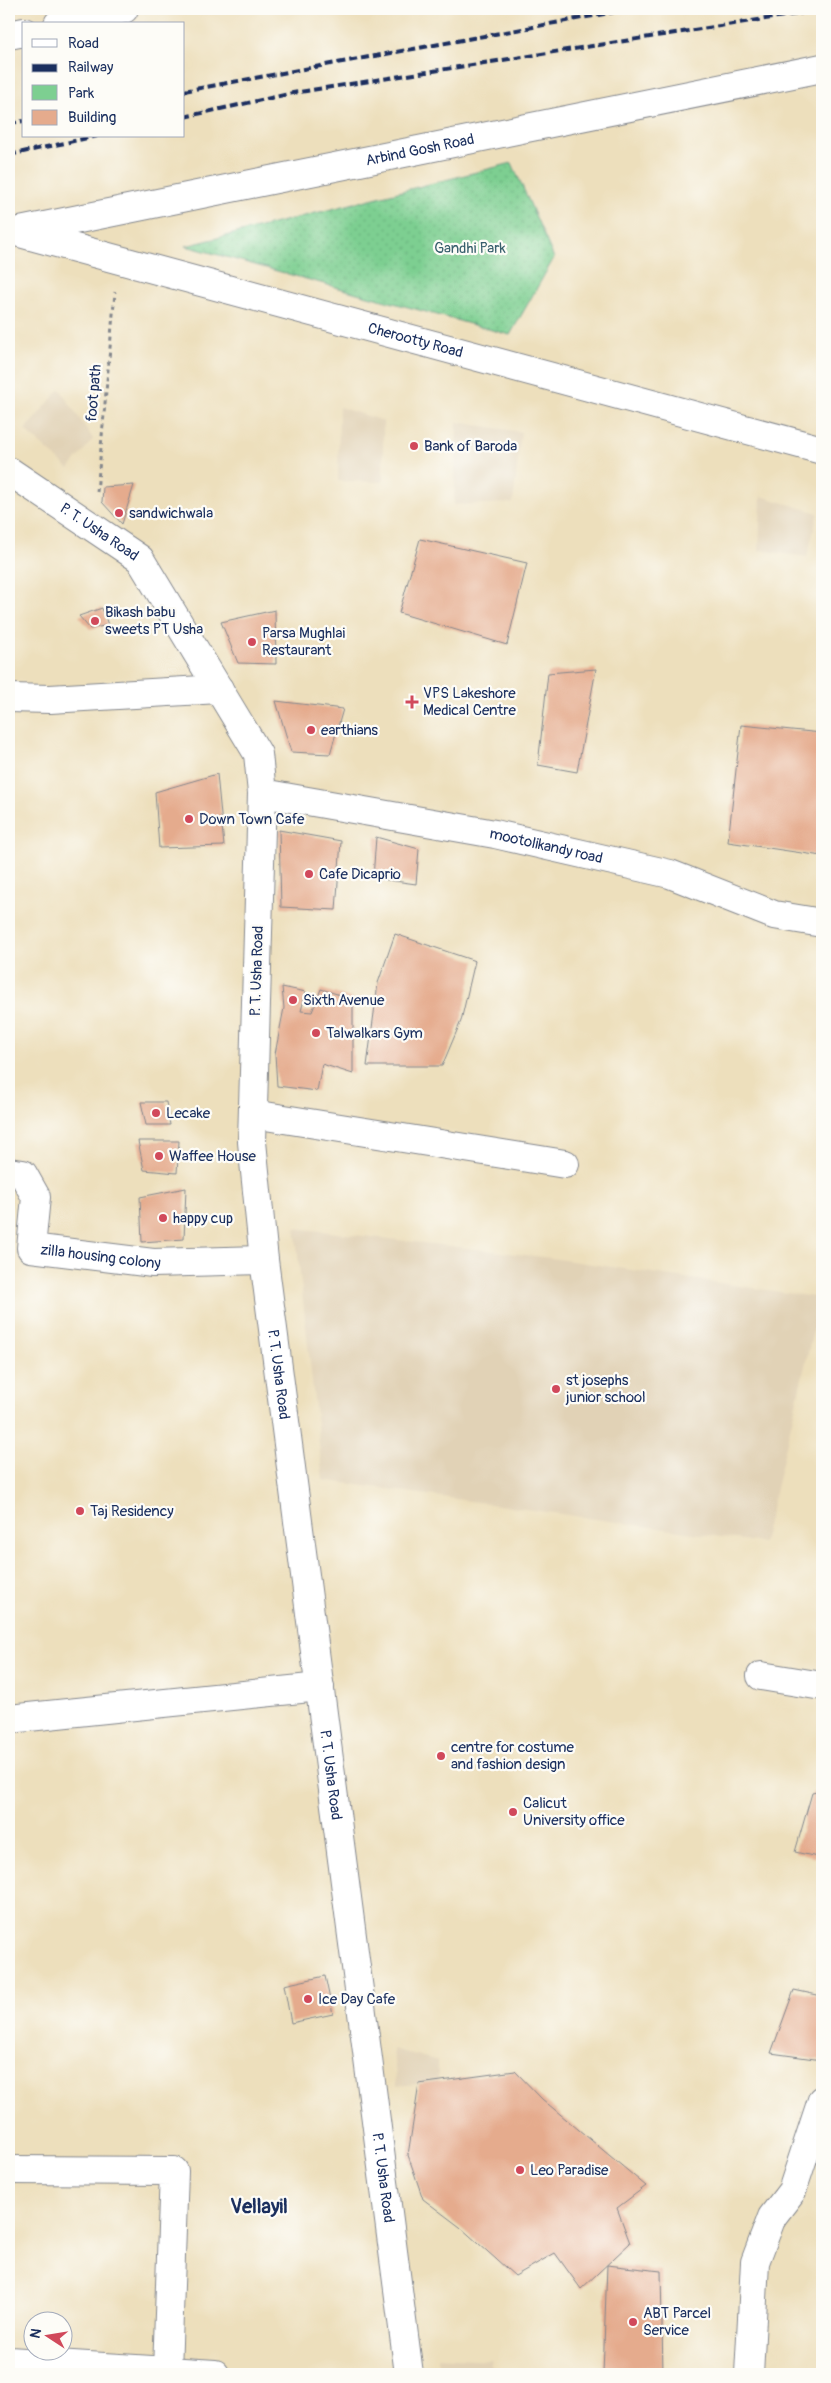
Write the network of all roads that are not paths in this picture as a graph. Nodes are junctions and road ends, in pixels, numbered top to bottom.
1 (124, 9) edge
2 (67, 22) edge
3 (22, 32) edge
4 (9, 35) edge
5 (822, 68) edge
6 (12, 233) edge
7 (822, 450) edge
8 (9, 471) edge
9 (219, 689) junction
10 (9, 698) edge
11 (262, 793) junction
12 (822, 923) edge
13 (253, 1114) junction
14 (565, 1164) dead end
15 (9, 1172) edge
16 (264, 1260) junction
17 (761, 1676) dead end
18 (822, 1686) edge
19 (320, 1687) junction
20 (9, 1719) edge
21 (822, 2100) edge
22 (9, 2170) edge
23 (9, 2361) edge
24 (84, 2370) edge
25 (167, 2371) junction
26 (215, 2374) edge
27 (409, 2374) edge
28 (749, 2374) edge

1 - 2 street
3 - 4 street
5 - 6 street, Arbind Gosh Road
6 - 7 street, Cherootty Road
8 - 9 street, P. T. Usha Road
9 - 10 street
9 - 11 street, P. T. Usha Road
11 - 12 street, mootolikandy road
11 - 13 street, P. T. Usha Road
13 - 14 street
13 - 16 street, P. T. Usha Road
15 - 16 street, zilla housing colony
16 - 19 street, P. T. Usha Road
17 - 18 street
19 - 20 street
19 - 27 street, P. T. Usha Road
21 - 28 street
22 - 25 street
23 - 24 street
24 - 25 street
25 - 26 street

